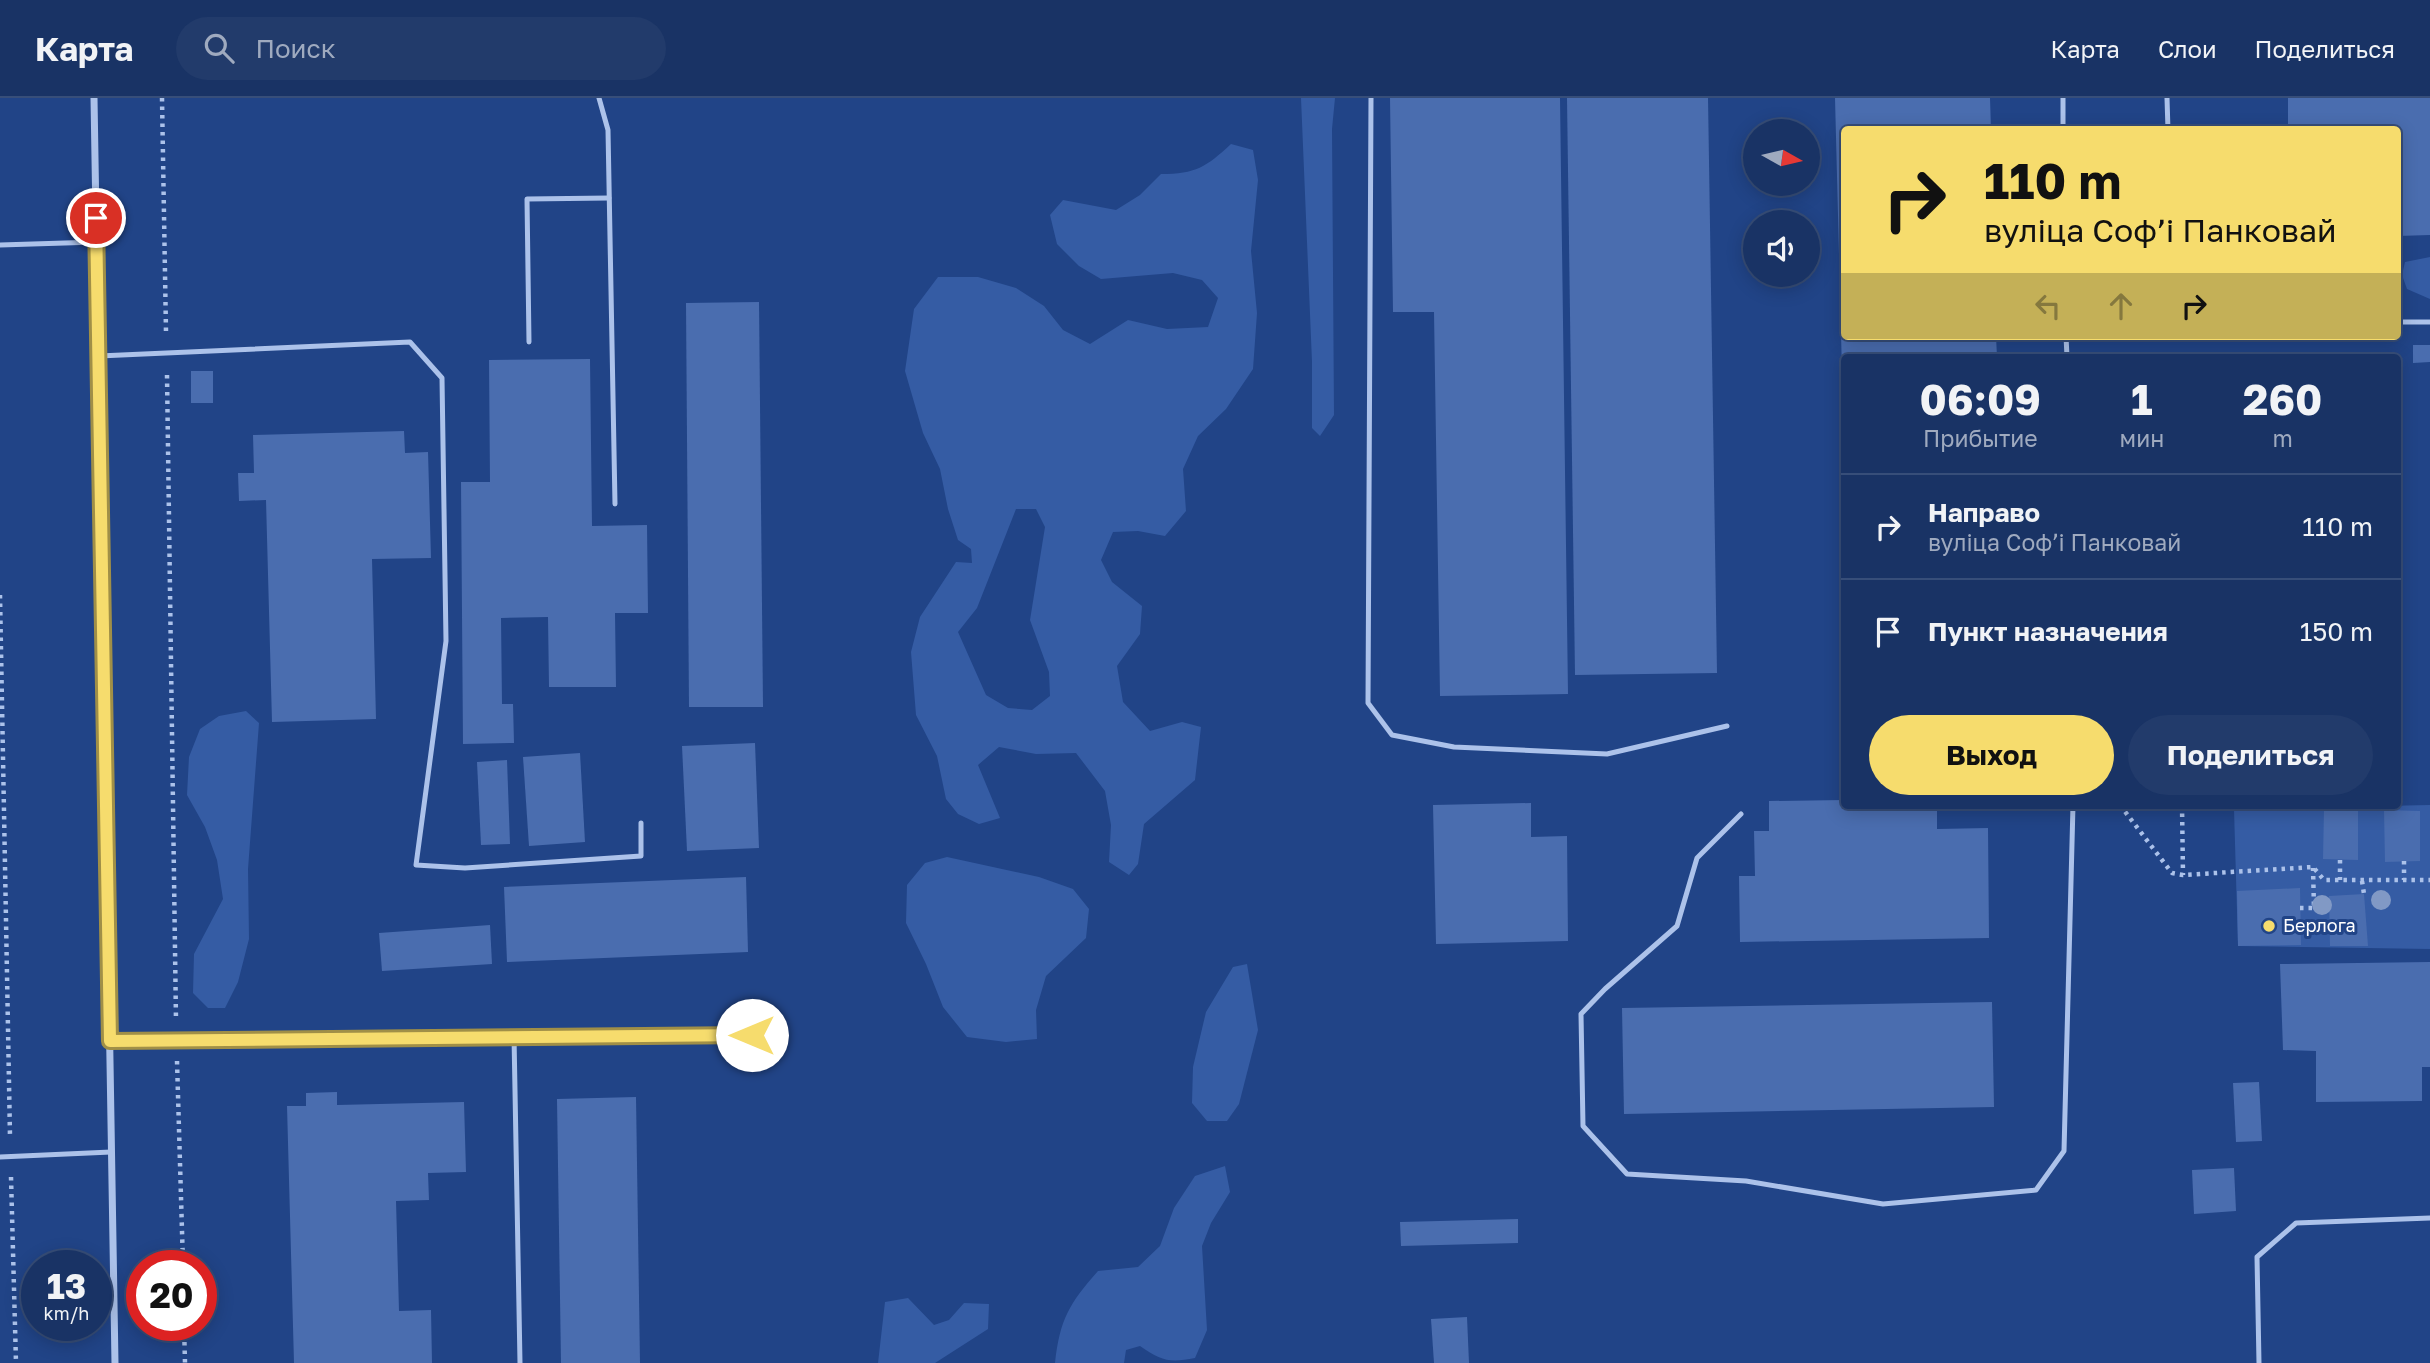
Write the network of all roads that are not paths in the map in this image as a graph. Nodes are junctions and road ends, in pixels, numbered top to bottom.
1 (94, 98) edge
2 (599, 98) edge
3 (1371, 98) edge
4 (2063, 98) edge
5 (2167, 98) edge
6 (2063, 126) edge
7 (2168, 126) edge
8 (609, 198) junction
9 (97, 242) junction
10 (0, 245) edge
11 (2401, 322) edge
12 (2430, 322) edge
13 (529, 342) dead end
14 (99, 356) junction
15 (615, 504) dead end
16 (1727, 726) dead end
17 (2073, 809) edge
18 (1741, 814) dead end
19 (641, 823) dead end
20 (752, 1035) dead end
21 (514, 1036) junction
22 (110, 1041) junction
23 (111, 1152) junction
24 (0, 1157) edge
25 (2430, 1218) edge
26 (115, 1363) edge
27 (520, 1363) edge
28 (2259, 1363) edge

1 - 9 street
2 - 8 lane
3 - 16 lane
4 - 6 lane
5 - 7 lane
8 - 13 lane
8 - 15 lane
9 - 10 lane
9 - 14 street
11 - 12 lane
14 - 19 lane
14 - 22 street
17 - 18 lane
20 - 21 lane
21 - 22 lane
21 - 27 lane
22 - 23 street
23 - 24 lane
23 - 26 street
25 - 28 lane

